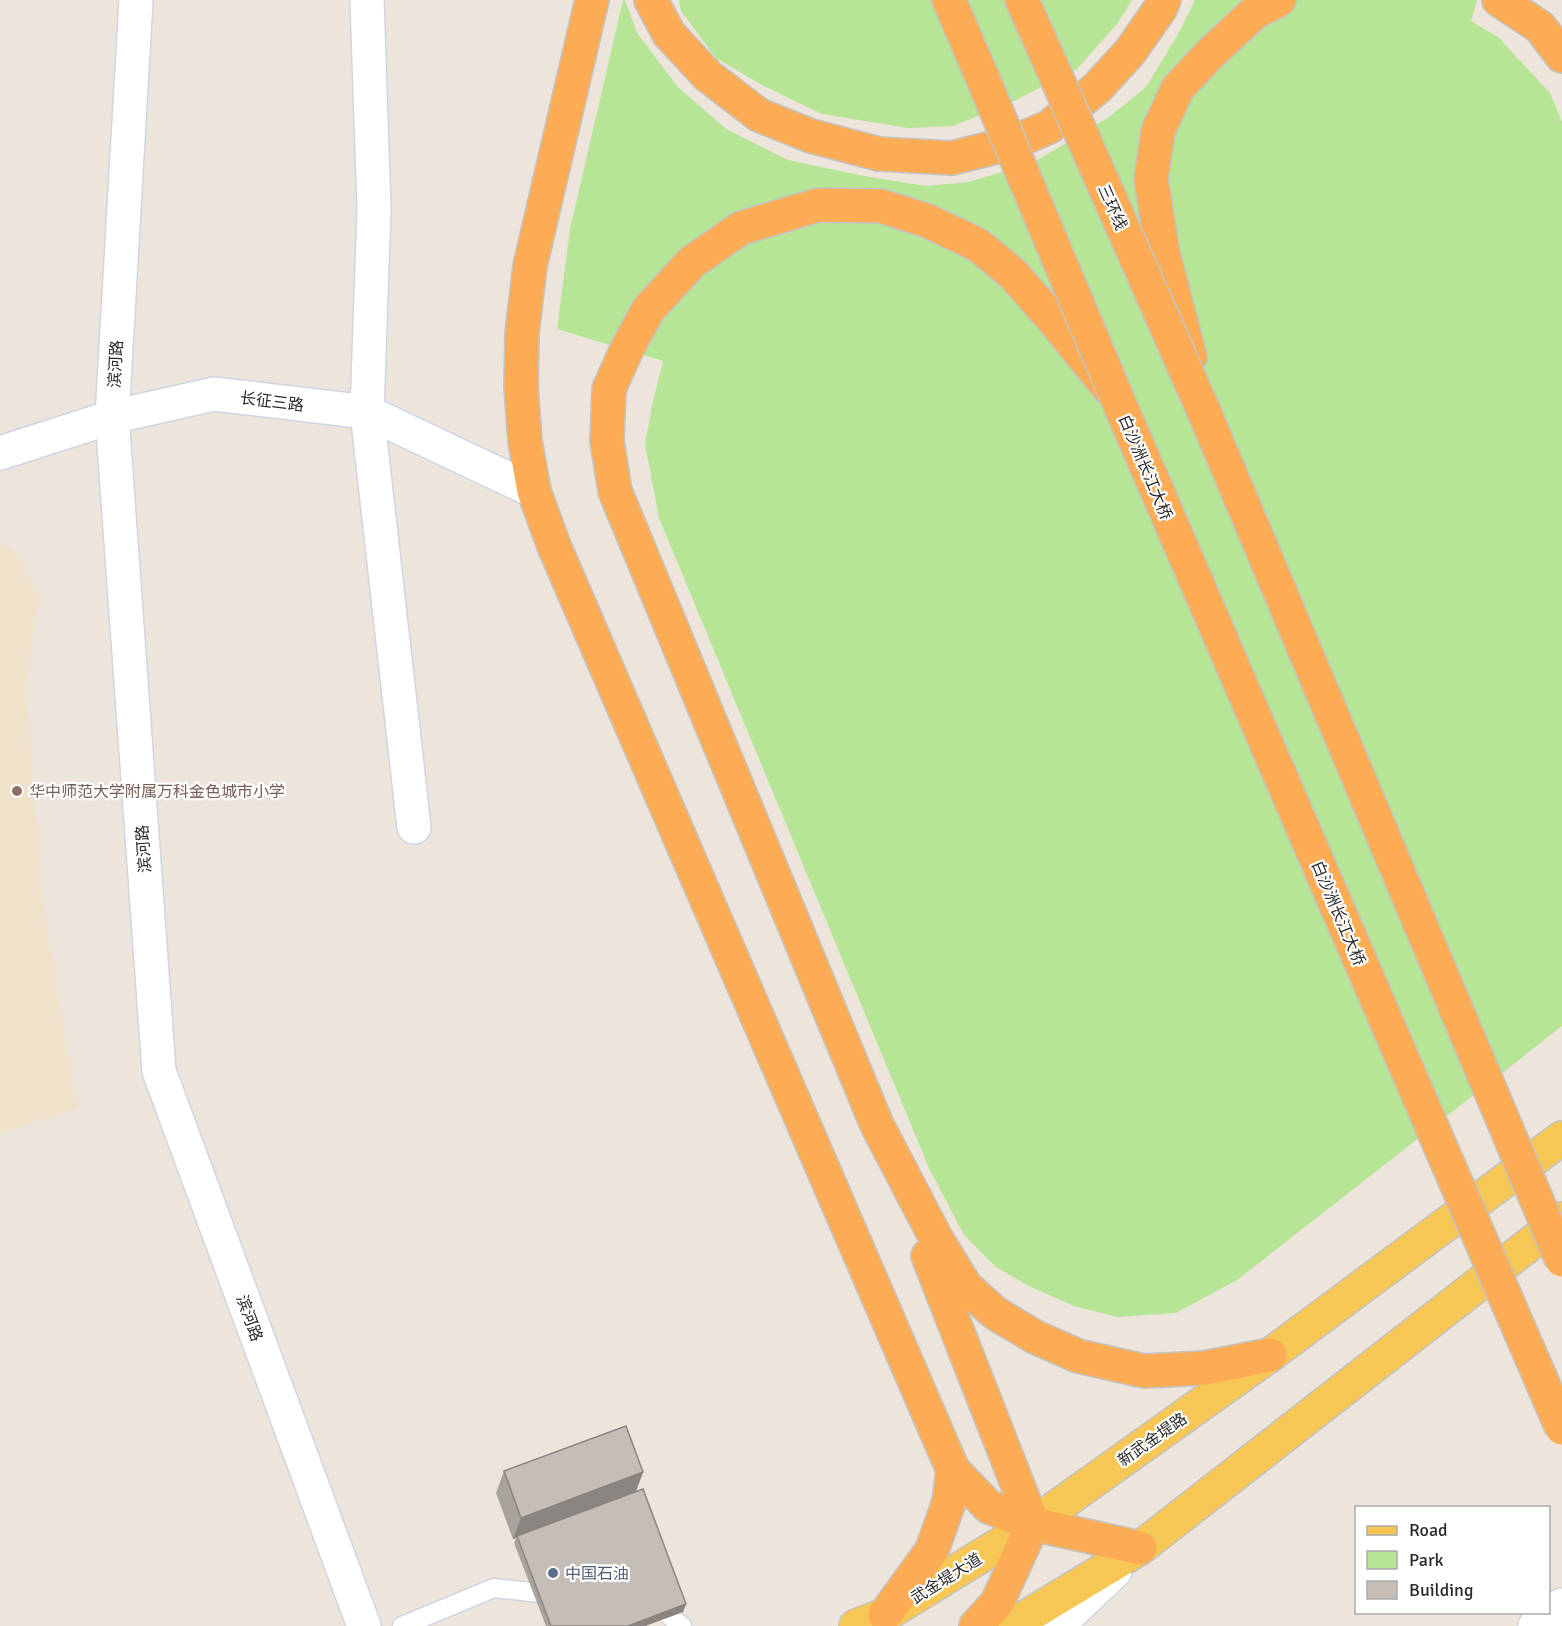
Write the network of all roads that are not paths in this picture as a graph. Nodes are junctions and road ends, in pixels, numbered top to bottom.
1 (136, 0) edge
2 (367, 0) edge
3 (592, 0) edge
4 (651, 0) edge
5 (949, 0) edge
6 (1022, 0) edge
7 (1164, 0) edge
8 (1279, 0) edge
9 (1499, 0) edge
10 (1562, 56) edge
11 (1117, 398) junction
12 (367, 412) junction
13 (1205, 414) junction
14 (112, 417) junction
15 (0, 453) edge
16 (534, 491) junction
17 (414, 827) dead end
18 (878, 1125) junction
19 (1562, 1138) edge
20 (1562, 1219) edge
21 (1562, 1260) edge
22 (1270, 1355) junction
23 (1562, 1428) edge
24 (953, 1470) junction
25 (1033, 1524) junction
26 (1140, 1548) junction
27 (575, 1596) edge
28 (633, 1602) edge
29 (1562, 1605) edge
30 (871, 1621) edge
31 (364, 1626) edge
32 (402, 1626) edge
33 (682, 1626) edge
34 (975, 1626) edge
35 (1011, 1626) edge
36 (1057, 1626) edge
37 (1535, 1626) edge

1 - 14 street, 滨河路
2 - 12 street
3 - 16 highway
4 - 7 highway
5 - 11 highway, bridge
6 - 13 highway, 三环线, bridge
8 - 13 highway, bridge
9 - 10 highway
11 - 18 highway, bridge
11 - 23 highway, 白沙洲长江大桥, bridge
12 - 14 street, 长征三路
12 - 16 street, 长征三路
12 - 17 street
13 - 21 highway, bridge
14 - 15 street, 长征三路
14 - 31 street, 滨河路
16 - 24 highway
18 - 22 highway
18 - 25 highway
19 - 22 main road, 新武金堤路
20 - 26 main road
22 - 25 main road, 新武金堤路
24 - 25 highway
24 - 30 highway
25 - 26 highway
25 - 30 main road, 武金堤大道
25 - 34 highway
26 - 35 main road
26 - 36 street
27 - 32 lane
28 - 33 lane
29 - 37 street

